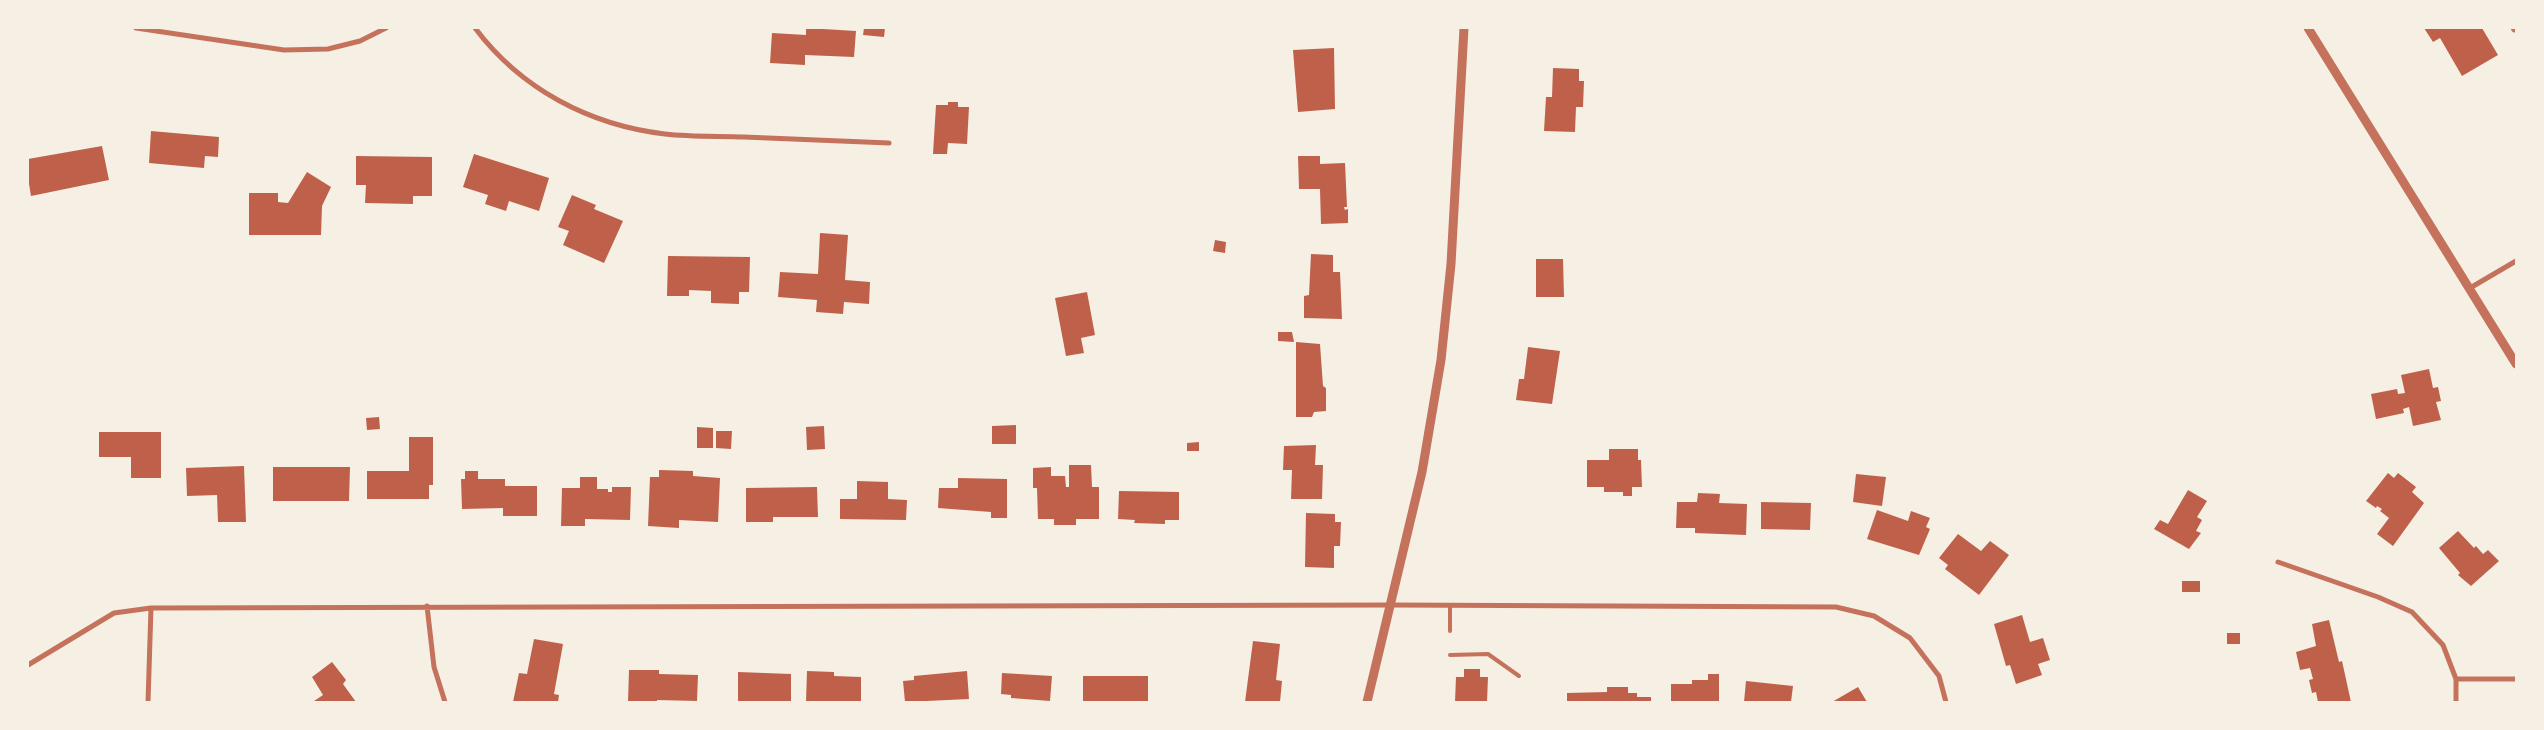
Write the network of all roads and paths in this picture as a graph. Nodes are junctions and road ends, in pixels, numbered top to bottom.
1 (136, 28) edge
2 (386, 28) edge
3 (475, 28) edge
4 (1464, 28) edge
5 (2308, 28) edge
6 (889, 143) dead end
7 (2516, 261) edge
8 (2470, 288) junction
9 (2516, 364) edge
10 (2278, 562) dead end
11 (1391, 605) junction
12 (427, 606) junction
13 (1450, 606) junction
14 (151, 608) junction
15 (1450, 631) dead end
16 (1450, 655) dead end
17 (28, 665) edge
18 (1519, 676) dead end
19 (2456, 678) junction
20 (2516, 679) edge
21 (148, 702) edge
22 (446, 702) edge
23 (1367, 702) edge
24 (1946, 702) edge
25 (2456, 702) edge

1 - 2 street
3 - 6 street
4 - 11 street
5 - 8 street
7 - 8 street
8 - 9 street
10 - 19 street
11 - 12 street
11 - 13 street
11 - 23 street
12 - 14 street
12 - 22 street
13 - 15 lane
13 - 24 street
14 - 17 street
14 - 21 street
16 - 18 lane
19 - 20 street
19 - 25 street

